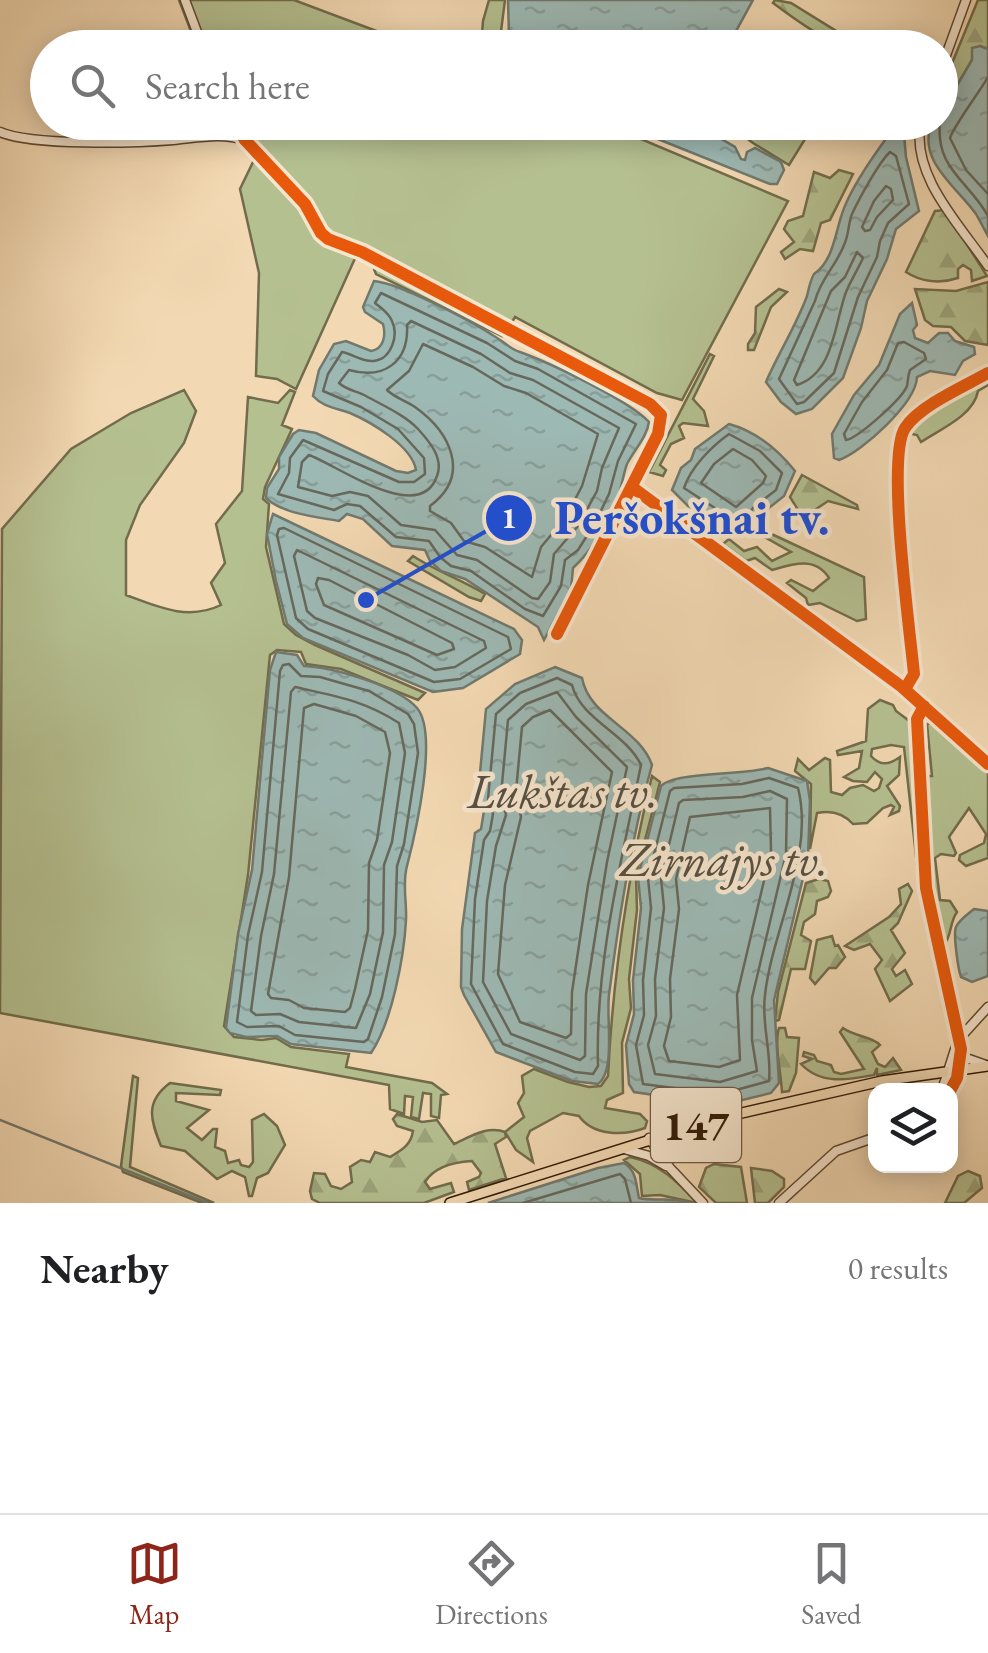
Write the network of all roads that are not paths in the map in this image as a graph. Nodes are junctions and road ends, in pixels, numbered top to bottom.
1 (185, 0) edge
2 (966, 0) edge
3 (196, 30) edge
4 (955, 30) edge
5 (0, 132) edge
6 (30, 139) edge
7 (60, 140) edge
8 (141, 140) edge
9 (245, 140) edge
10 (919, 140) edge
11 (988, 266) edge
12 (988, 372) edge
13 (632, 487) junction
14 (557, 634) dead end
15 (905, 689) junction
16 (924, 706) junction
17 (988, 764) edge
18 (988, 1007) edge
19 (960, 1044) junction
20 (988, 1066) edge
21 (954, 1070) junction
22 (946, 1083) edge
23 (951, 1083) edge
24 (650, 1138) junction
25 (868, 1140) edge
26 (617, 1148) junction
27 (649, 1156) junction
28 (670, 1168) junction
29 (450, 1203) edge
30 (704, 1203) edge
31 (778, 1203) edge

1 - 3 street
2 - 4 street
5 - 6 street
7 - 8 street
9 - 13 street
10 - 11 street
12 - 15 street
13 - 14 street
13 - 15 street
15 - 16 street
16 - 17 street
16 - 19 street
18 - 19 street
19 - 20 street
19 - 21 street
20 - 21 main road, 147
21 - 22 street
21 - 23 street
21 - 24 main road, 147
24 - 26 main road, 147
24 - 27 street
24 - 28 street
25 - 31 street
26 - 27 street
26 - 29 main road, 147
27 - 28 street
28 - 30 street

